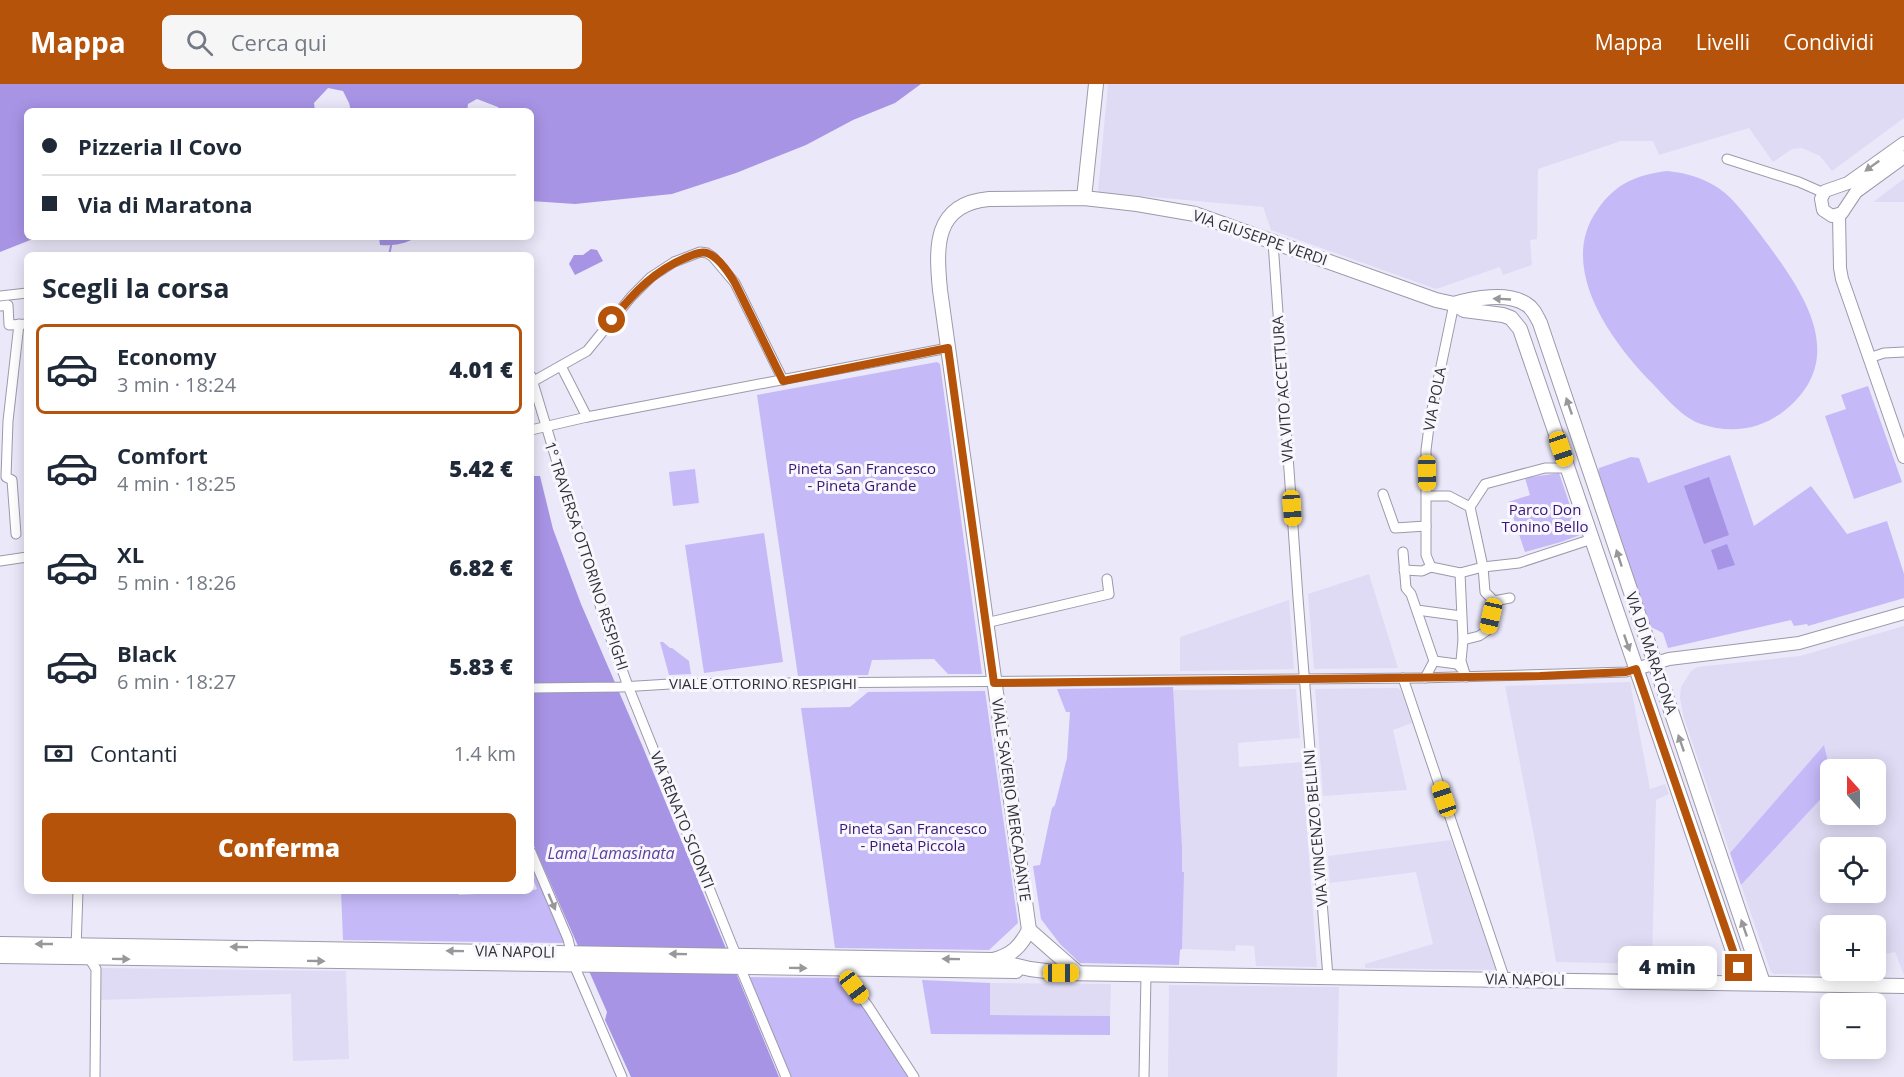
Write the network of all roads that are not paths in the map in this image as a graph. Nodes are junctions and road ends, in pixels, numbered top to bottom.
1 (1096, 84) edge
2 (1904, 143) edge
3 (1904, 157) edge
4 (1727, 159) dead end
5 (1824, 193) junction
6 (1084, 198) junction
7 (989, 199) joint
8 (1839, 215) junction
9 (1273, 242) junction
10 (24, 293) edge
11 (0, 296) edge
12 (1454, 304) junction
13 (0, 306) edge
14 (1540, 323) joint
15 (18, 324) edge
16 (1520, 329) joint
17 (948, 348) junction
18 (1904, 352) edge
19 (1869, 358) junction
20 (561, 366) junction
21 (534, 378) edge
22 (783, 381) junction
23 (534, 393) edge
24 (586, 417) junction
25 (539, 428) edge
26 (1904, 457) edge
27 (1588, 462) junction
28 (1568, 468) junction
29 (1383, 495) dead end
30 (1427, 496) junction
31 (1470, 507) junction
32 (1426, 526) junction
33 (16, 534) dead end
34 (1592, 539) junction
35 (1403, 552) dead end
36 (24, 557) edge
37 (0, 561) edge
38 (1431, 567) junction
39 (1483, 567) junction
40 (1404, 570) junction
41 (1460, 573) junction
42 (1107, 579) dead end
43 (1510, 598) dead end
44 (1494, 602) junction
45 (1417, 610) junction
46 (1904, 613) edge
47 (1461, 616) junction
48 (986, 623) junction
49 (1463, 639) junction
50 (1434, 661) junction
51 (1654, 663) junction
52 (1636, 669) junction
53 (1464, 673) junction
54 (1403, 678) junction
55 (1425, 678) junction
56 (1305, 679) junction
57 (994, 683) junction
58 (625, 686) junction
59 (534, 688) edge
60 (534, 859) edge
61 (78, 894) edge
62 (1029, 930) junction
63 (0, 944) edge
64 (81, 954) junction
65 (0, 956) edge
66 (576, 959) junction
67 (992, 960) junction
68 (738, 961) junction
69 (840, 969) junction
70 (1030, 969) junction
71 (1078, 973) junction
72 (1146, 975) junction
73 (1328, 977) junction
74 (1505, 980) junction
75 (1744, 983) junction
76 (1763, 983) junction
77 (1904, 986) edge
78 (95, 1077) edge
79 (622, 1077) edge
80 (786, 1077) edge
81 (914, 1077) edge
82 (1144, 1077) edge

1 - 6 main road
2 -> 5 street
3 - 8 street
4 - 5 street
5 - 8 street
6 - 7 main road, VIA GIUSEPPE VERDI
6 - 9 main road, VIA GIUSEPPE VERDI
7 - 17 main road, VIALE SAVERIO MERCADANTE
8 - 19 street
9 - 12 main road, VIA GIUSEPPE VERDI
9 - 56 street, VIA VITO ACCETTURA
10 - 11 street
14 -> 12 main road, VIA GIUSEPPE VERDI
12 - 16 main road, VIA GIUSEPPE VERDI
12 - 30 street, VIA POLA
13 - 15 street
27 -> 14 main road, VIA DI MARATONA
15 - 33 street
16 - 28 main road, VIA DI MARATONA
17 - 22 street
17 - 48 main road, VIALE SAVERIO MERCADANTE
18 - 19 street
19 - 26 street
20 - 21 street
20 - 22 street
20 - 24 street
22 - 24 street
23 - 25 street, 1° TRAVERSA OTTORINO RESPIGHI
24 - 25 street
25 - 58 street, 1° TRAVERSA OTTORINO RESPIGHI
27 - 28 main road
51 -> 27 main road, VIA DI MARATONA
28 - 31 street
28 - 34 main road, VIA DI MARATONA
29 - 32 street
30 - 31 street
30 - 32 street, VIA POLA
31 - 39 street
32 - 38 street, VIA POLA
34 - 39 street
34 -> 52 main road, VIA DI MARATONA
35 - 40 street
36 - 37 street
38 - 40 street
38 - 41 street
39 - 41 street
39 - 44 street
40 - 45 street
41 - 47 street
42 - 48 street
43 - 44 street
44 - 49 street
45 - 47 street
45 - 50 street
46 - 51 street
47 - 49 street
48 - 57 main road, VIALE SAVERIO MERCADANTE
49 - 53 street
50 - 53 street
50 - 55 street
51 - 52 street
76 -> 51 main road, VIA DI MARATONA
52 - 53 street, VIALE OTTORINO RESPIGHI
52 - 75 main road, VIA DI MARATONA
53 - 55 street, VIALE OTTORINO RESPIGHI
54 - 55 street, VIALE OTTORINO RESPIGHI
54 - 56 street, VIALE OTTORINO RESPIGHI
54 - 74 street
56 - 57 street, VIALE OTTORINO RESPIGHI
56 - 73 street, VIA VINCENZO BELLINI
57 - 58 street, VIALE OTTORINO RESPIGHI
57 - 62 main road, VIALE SAVERIO MERCADANTE
58 - 59 street, VIALE OTTORINO RESPIGHI
58 - 68 street, VIA RENATO SCIONTI
60 -> 66 street
61 - 64 street
62 - 67 main road
62 - 71 main road
64 -> 63 main road, VIA NAPOLI
64 - 65 main road, VIA NAPOLI
64 - 66 main road, VIA NAPOLI
64 - 78 street
66 - 68 main road, VIA NAPOLI
66 - 79 street
67 -> 68 main road, VIA NAPOLI
67 - 70 main road, VIA NAPOLI
68 -> 69 main road, VIA NAPOLI
68 - 80 street, VIA RENATO SCIONTI
69 - 70 main road, VIA NAPOLI
69 - 81 street
70 - 71 main road, VIA NAPOLI
71 - 72 main road, VIA NAPOLI
72 - 73 main road, VIA NAPOLI
72 - 82 street
73 - 74 main road, VIA NAPOLI
74 - 75 main road, VIA NAPOLI
75 - 76 main road, VIA NAPOLI
76 - 77 main road, VIA NAPOLI

